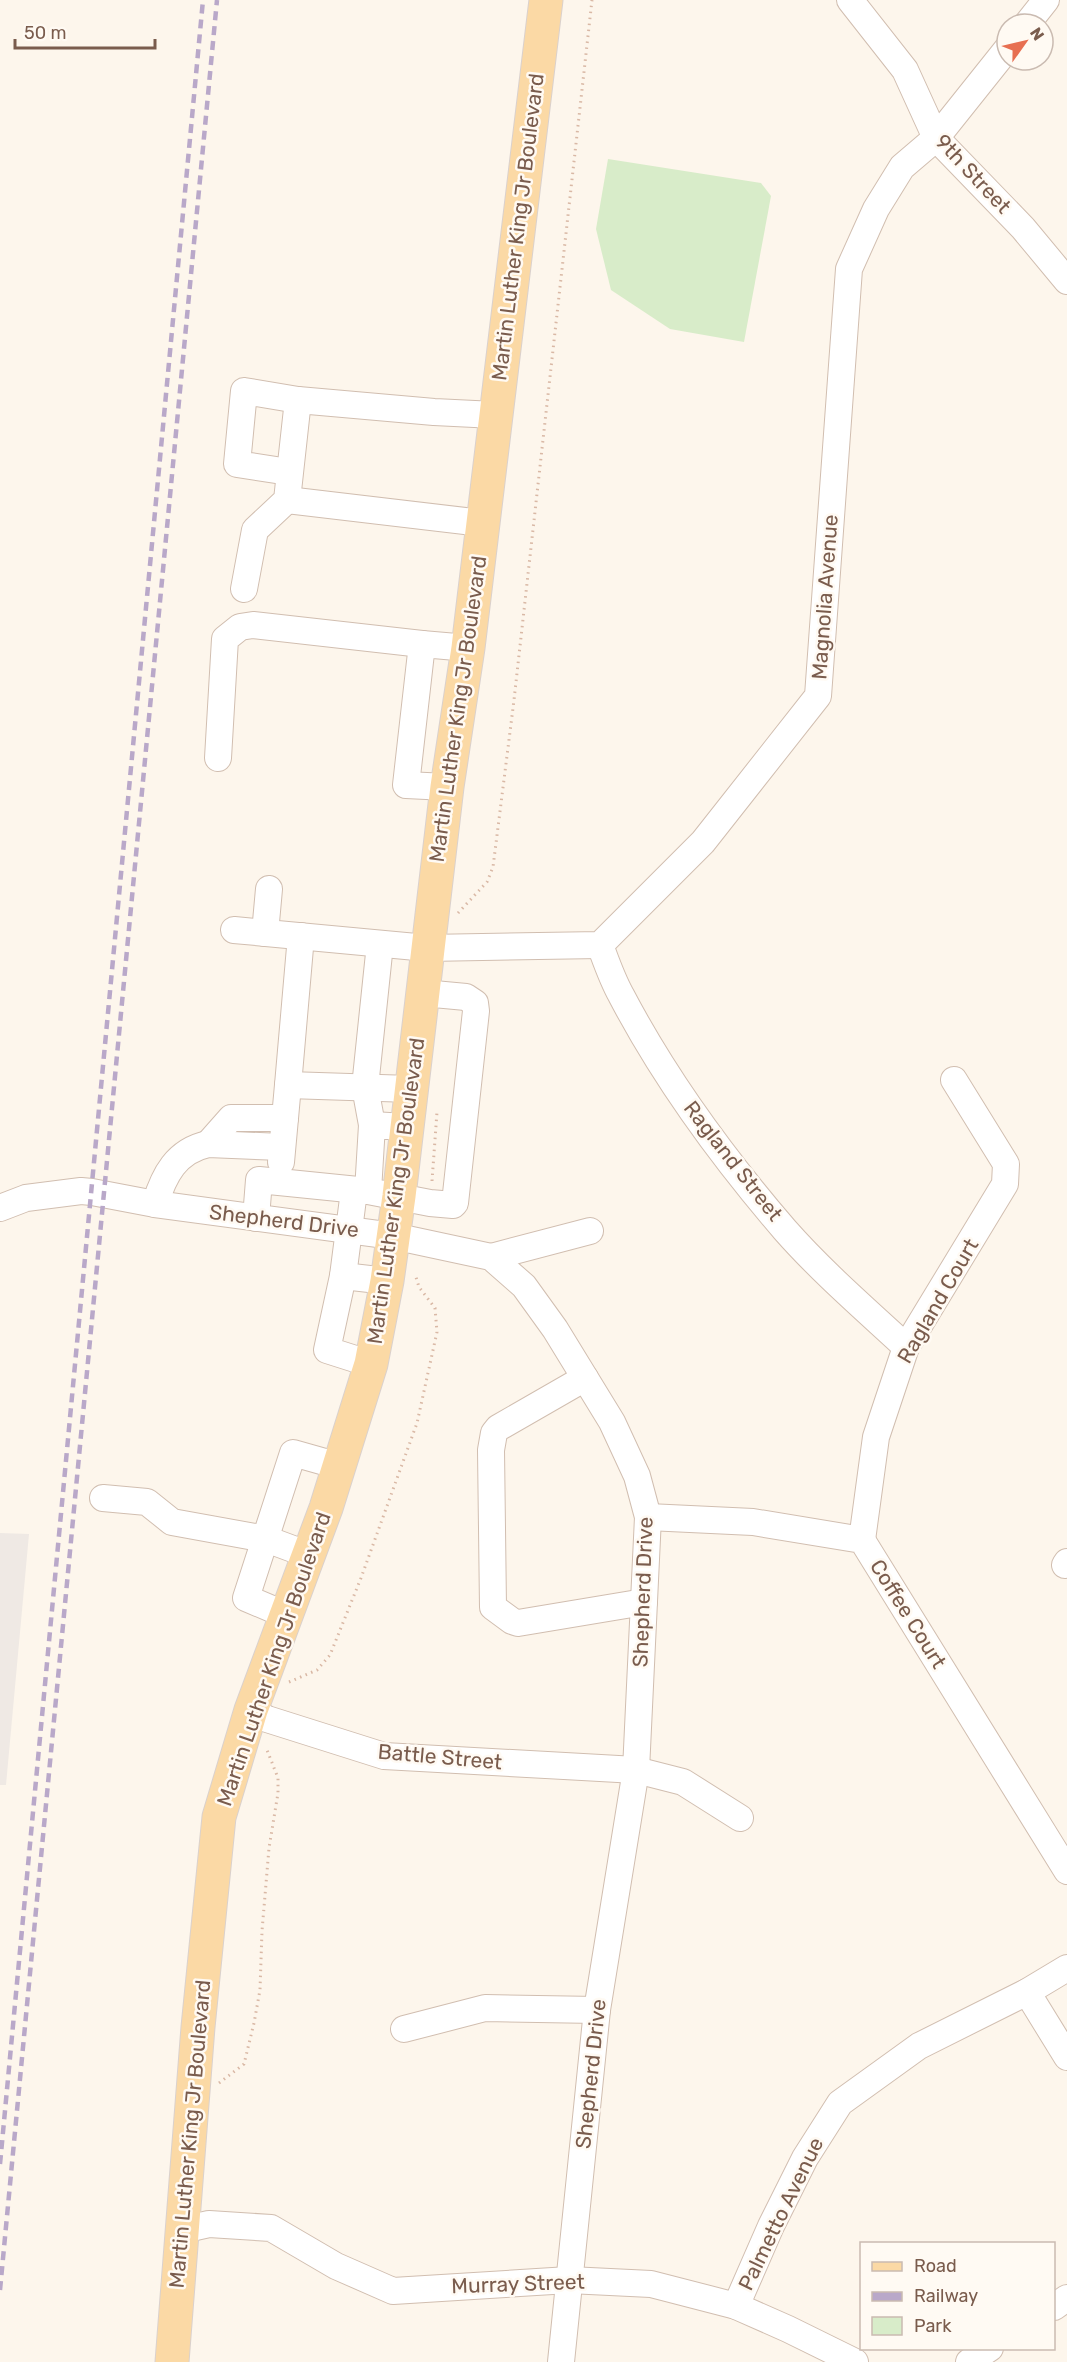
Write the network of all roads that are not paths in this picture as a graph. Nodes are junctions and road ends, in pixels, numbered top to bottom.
1 (546, 0) edge
2 (850, 0) edge
3 (1046, 0) edge
4 (1036, 12) edge
5 (995, 64) edge
6 (936, 138) junction
7 (1067, 281) edge
8 (298, 400) junction
9 (495, 415) junction
10 (289, 472) junction
11 (287, 500) junction
12 (482, 523) junction
13 (243, 589) dead end
14 (422, 644) junction
15 (468, 648) junction
16 (218, 758) dead end
17 (447, 787) junction
18 (268, 889) dead end
19 (234, 930) dead end
20 (265, 933) junction
21 (301, 936) junction
22 (380, 944) junction
23 (600, 945) junction
24 (427, 948) junction
25 (423, 993) junction
26 (954, 1080) dead end
27 (288, 1085) junction
28 (365, 1087) junction
29 (411, 1089) junction
30 (285, 1118) junction
31 (372, 1125) junction
32 (406, 1127) junction
33 (208, 1144) junction
34 (282, 1147) junction
35 (286, 1183) junction
36 (361, 1191) junction
37 (399, 1196) junction
38 (155, 1204) junction
39 (0, 1208) edge
40 (256, 1218) junction
41 (288, 1223) junction
42 (349, 1231) junction
43 (590, 1231) dead end
44 (393, 1236) junction
45 (491, 1257) junction
46 (343, 1276) junction
47 (387, 1281) junction
48 (906, 1347) junction
49 (371, 1364) junction
50 (585, 1378) junction
51 (339, 1466) junction
52 (103, 1498) dead end
53 (648, 1517) junction
54 (266, 1539) junction
55 (862, 1540) junction
56 (309, 1555) junction
57 (644, 1602) junction
58 (286, 1615) junction
59 (251, 1710) junction
60 (636, 1770) junction
61 (740, 1818) dead end
62 (1067, 1871) edge
63 (1067, 1968) edge
64 (1027, 1992) junction
65 (597, 2010) junction
66 (404, 2029) dead end
67 (1067, 2057) edge
68 (182, 2230) junction
69 (569, 2280) junction
70 (736, 2306) junction
71 (988, 2350) edge
72 (172, 2362) edge
73 (561, 2362) edge
74 (855, 2362) edge
75 (969, 2362) edge

1 - 9 main road, Martin Luther King Jr Boulevard
2 - 6 street, 9th Street
3 - 4 street
5 - 6 street, Magnolia Avenue
6 - 7 street, 9th Street
6 - 23 street, Magnolia Avenue
8 - 9 street
8 - 10 street
8 - 10 street
9 - 12 main road, Martin Luther King Jr Boulevard
10 - 11 street
11 - 12 street
11 - 13 street
12 - 15 main road, Martin Luther King Jr Boulevard
14 - 15 street
14 - 16 street
14 - 17 street
15 - 17 main road, Martin Luther King Jr Boulevard
17 - 24 main road, Martin Luther King Jr Boulevard
18 - 20 street
19 - 20 street
20 - 21 street
21 - 22 street
21 - 27 street
22 - 24 street
22 - 28 street
23 - 24 street
23 - 48 street, Ragland Street
24 - 25 main road, Martin Luther King Jr Boulevard
25 - 29 main road, Martin Luther King Jr Boulevard
25 - 37 street
26 - 48 street, Ragland Court
27 - 28 street
27 - 30 street
28 - 29 street
28 - 31 street
29 - 32 main road, Martin Luther King Jr Boulevard
30 - 33 street
30 - 34 street
31 - 32 street
31 - 36 street
32 - 37 main road, Martin Luther King Jr Boulevard
33 - 34 street
33 - 38 street
34 - 35 street
35 - 36 street
35 - 40 street
35 - 41 street
36 - 37 street
36 - 42 street
37 - 44 main road, Martin Luther King Jr Boulevard
38 - 39 street, Shepherd Drive
38 - 40 street, Shepherd Drive
40 - 41 street, Shepherd Drive
41 - 42 street, Shepherd Drive
42 - 44 street, Shepherd Drive
42 - 46 street
43 - 45 street
44 - 45 street, Shepherd Drive
44 - 47 main road, Martin Luther King Jr Boulevard
45 - 50 street, Shepherd Drive
46 - 47 street
46 - 49 street
47 - 49 main road, Martin Luther King Jr Boulevard
48 - 55 street, Ragland Court
49 - 51 main road, Martin Luther King Jr Boulevard
50 - 53 street, Shepherd Drive
50 - 57 street
51 - 54 street
51 - 56 main road, Martin Luther King Jr Boulevard
52 - 54 street
53 - 55 street, Coffee Court
53 - 57 street, Shepherd Drive
54 - 56 street
54 - 58 street
55 - 62 street, Coffee Court
56 - 58 main road, Martin Luther King Jr Boulevard
57 - 60 street, Shepherd Drive
58 - 59 main road, Martin Luther King Jr Boulevard
59 - 60 street, Battle Street
59 - 68 main road, Martin Luther King Jr Boulevard
60 - 61 street, Battle Street
60 - 65 street, Shepherd Drive
63 - 64 street, Palmetto Avenue
64 - 67 street
64 - 70 street, Palmetto Avenue
65 - 66 street
65 - 69 street, Shepherd Drive
68 - 69 street, Murray Street
68 - 72 main road, Martin Luther King Jr Boulevard
69 - 70 street, Murray Street
69 - 73 street, Shepherd Drive
70 - 74 street, Murray Street
71 - 75 street

